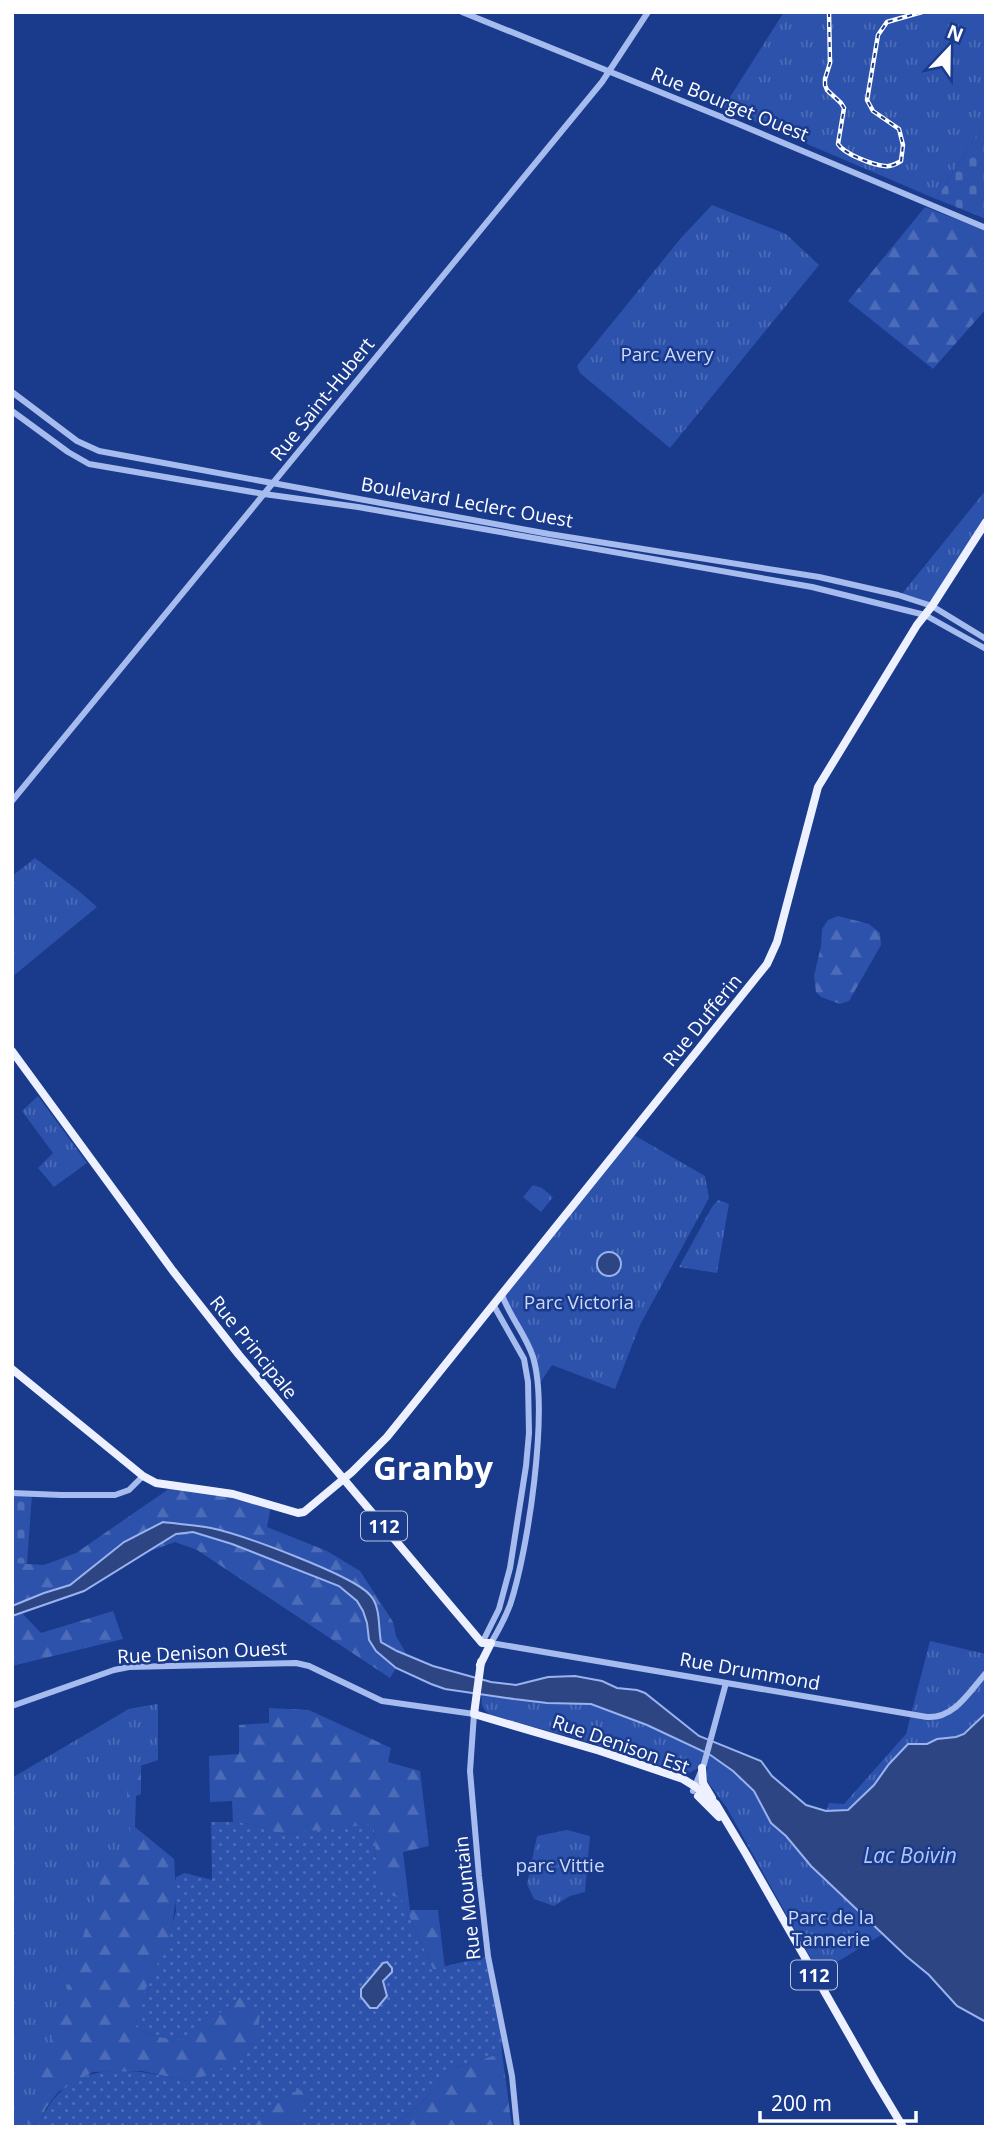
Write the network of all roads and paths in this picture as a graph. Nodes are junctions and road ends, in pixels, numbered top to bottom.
1 (462, 12) edge
2 (648, 12) edge
3 (610, 72) junction
4 (986, 228) edge
5 (12, 392) edge
6 (12, 411) edge
7 (274, 482) junction
8 (264, 494) junction
9 (986, 522) edge
10 (932, 606) junction
11 (925, 615) junction
12 (986, 639) edge
13 (986, 649) edge
14 (12, 801) edge
15 (12, 1051) edge
16 (502, 1295) junction
17 (494, 1306) junction
18 (12, 1369) edge
19 (143, 1476) junction
20 (344, 1479) junction
21 (12, 1493) edge
22 (487, 1643) junction
23 (986, 1674) edge
24 (726, 1683) junction
25 (12, 1706) edge
26 (474, 1714) junction
27 (703, 1766) junction
28 (657, 1771) junction
29 (683, 1779) junction
30 (695, 1789) junction
31 (716, 1804) junction
32 (731, 1829) junction
33 (517, 2127) edge
34 (902, 2127) edge

1 - 3 street, Rue Bourget Ouest
2 - 3 street, Rue Saint-Hubert
3 - 4 street, Rue Bourget Ouest
3 - 7 street, Rue Saint-Hubert
5 - 7 street, Boulevard Leclerc Ouest
6 - 8 street, Boulevard Leclerc Ouest
7 - 8 street, Rue Saint-Hubert
7 - 10 street, Boulevard Leclerc Ouest
8 - 11 street, Boulevard Leclerc Ouest
8 - 14 street, Rue Saint-Hubert
9 - 10 main road, Rue Dufferin
10 - 11 main road, Rue Dufferin
10 - 12 street, Boulevard Leclerc Ouest
11 - 13 street, Boulevard Leclerc Ouest
11 - 16 main road, Rue Dufferin
15 - 20 main road, Rue Principale / 112
16 - 17 main road, Rue Dufferin
16 - 22 street
17 - 20 main road, Rue Dufferin
17 - 22 street
18 - 19 main road
19 - 20 main road, Rue Dufferin
19 - 21 street
20 - 22 main road, Rue Principale / 112
22 - 24 street, Rue Drummond
22 - 26 main road, Rue Mountain
23 - 24 street, Rue Drummond
24 - 27 street
25 - 26 street, Rue Denison Ouest
26 - 28 main road, Rue Denison Est / 112
26 - 33 street, Rue Mountain
27 - 29 main road
27 - 30 street
27 - 31 main road
28 - 29 main road, Rue Denison Est / 112
28 - 30 main road
29 - 30 main road, Rue Denison Est / 112
30 - 31 main road, Rue Denison Est / 112
30 - 32 main road
31 - 32 main road, Rue Denison Est / 112
32 - 34 main road, Rue Denison Est / 112

